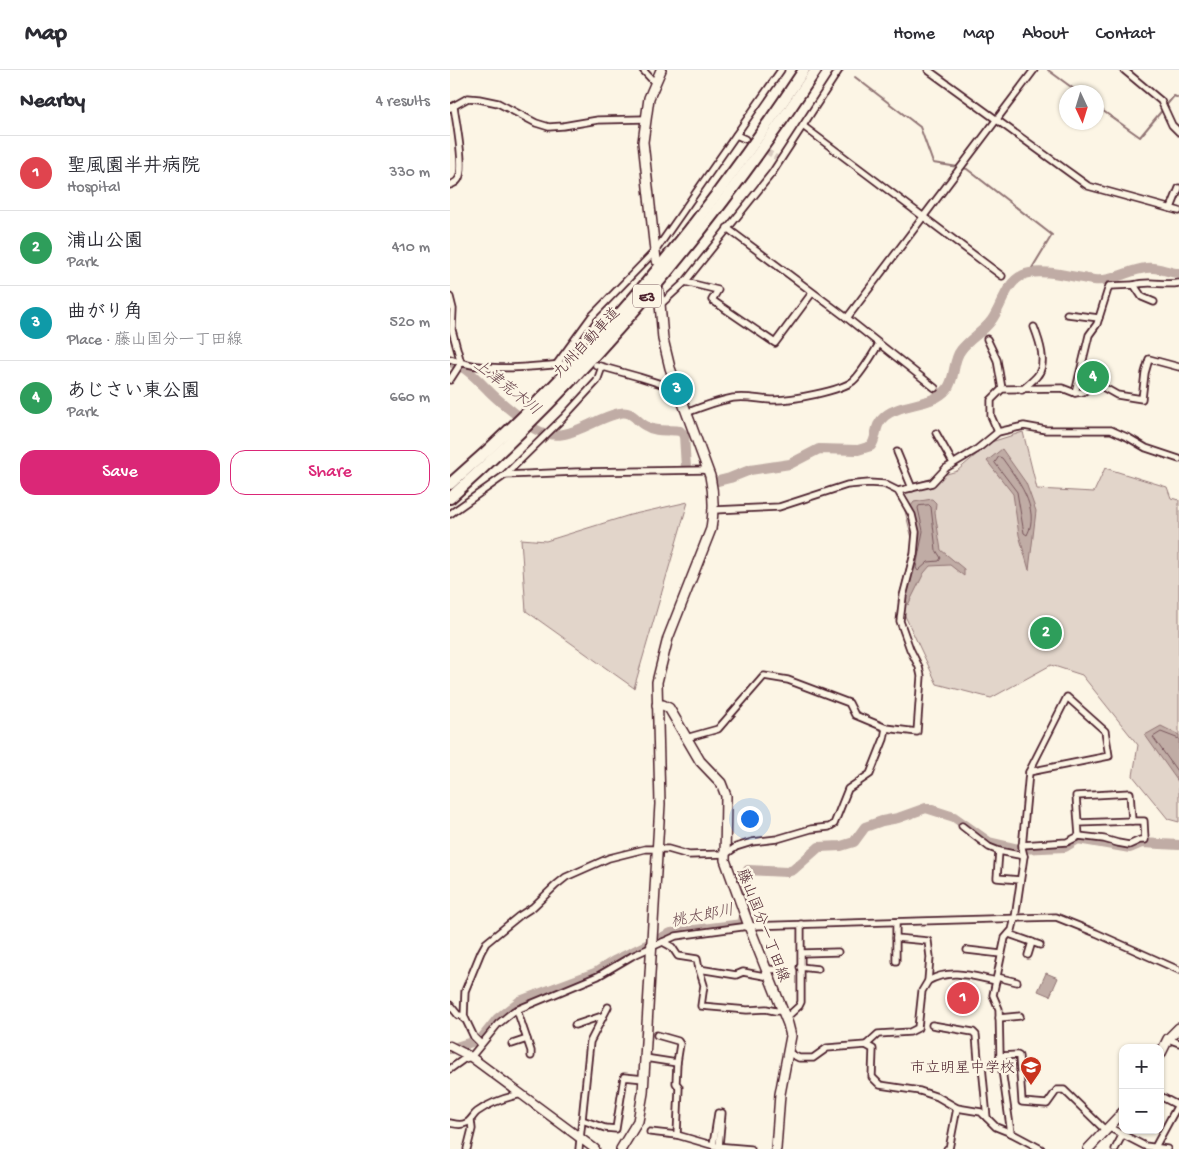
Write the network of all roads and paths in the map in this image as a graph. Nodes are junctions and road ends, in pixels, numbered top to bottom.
1 (643, 70) edge
2 (661, 70) edge
3 (781, 70) edge
4 (804, 70) edge
5 (816, 70) edge
6 (839, 70) edge
7 (928, 70) edge
8 (1034, 70) edge
9 (1124, 70) edge
10 (655, 83) junction
11 (452, 107) edge
12 (645, 120) junction
13 (997, 120) junction
14 (803, 126) junction
15 (1179, 132) edge
16 (736, 135) junction
17 (745, 139) dead end
18 (450, 185) edge
19 (1179, 188) edge
20 (1171, 208) junction
21 (1179, 211) edge
22 (924, 218) junction
23 (727, 228) junction
24 (656, 250) junction
25 (656, 260) dead end
26 (1002, 276) dead end
27 (685, 282) junction
28 (1179, 283) edge
29 (1134, 285) junction
30 (659, 292) dead end
31 (812, 292) junction
32 (450, 296) edge
33 (1154, 302) dead end
34 (660, 305) junction
35 (1067, 314) dead end
36 (847, 318) junction
37 (1099, 318) junction
38 (1034, 327) dead end
39 (987, 339) dead end
40 (879, 344) junction
41 (450, 359) edge
42 (461, 363) junction
43 (565, 364) dead end
44 (556, 365) junction
45 (1179, 367) edge
46 (450, 380) edge
47 (935, 388) dead end
48 (677, 389) junction
49 (1002, 389) junction
50 (1022, 390) junction
51 (1075, 393) junction
52 (686, 413) junction
53 (998, 432) junction
54 (936, 433) dead end
55 (897, 452) dead end
56 (1179, 459) edge
57 (953, 463) junction
58 (708, 470) junction
59 (505, 475) junction
60 (450, 484) edge
61 (912, 488) junction
62 (898, 491) junction
63 (450, 498) edge
64 (714, 510) junction
65 (450, 514) edge
66 (657, 705) junction
67 (886, 728) junction
68 (686, 738) junction
69 (1029, 772) junction
70 (1132, 821) junction
71 (1078, 823) junction
72 (962, 826) dead end
73 (1079, 836) junction
74 (1022, 845) junction
75 (658, 848) junction
76 (999, 851) junction
77 (726, 854) junction
78 (1024, 856) junction
79 (1020, 880) junction
80 (1015, 918) junction
81 (896, 922) junction
82 (801, 924) junction
83 (749, 926) junction
84 (1009, 934) junction
85 (896, 938) junction
86 (663, 942) junction
87 (1032, 942) junction
88 (1040, 945) dead end
89 (651, 947) junction
90 (966, 950) dead end
91 (838, 952) dead end
92 (802, 953) junction
93 (1001, 954) junction
94 (1028, 955) dead end
95 (896, 960) dead end
96 (800, 967) junction
97 (699, 969) junction
98 (818, 969) dead end
99 (782, 970) dead end
100 (1179, 970) edge
101 (768, 973) junction
102 (996, 979) junction
103 (928, 981) junction
104 (1018, 982) dead end
105 (450, 1005) edge
106 (608, 1007) dead end
107 (517, 1010) junction
108 (784, 1014) junction
109 (602, 1016) junction
110 (1020, 1016) dead end
111 (999, 1018) junction
112 (464, 1019) junction
113 (575, 1025) dead end
114 (932, 1025) dead end
115 (1179, 1028) edge
116 (657, 1035) dead end
117 (527, 1039) junction
118 (1168, 1039) junction
119 (1179, 1043) edge
120 (481, 1044) junction
121 (512, 1044) dead end
122 (866, 1045) junction
123 (450, 1046) edge
124 (1164, 1048) edge
125 (788, 1052) junction
126 (531, 1056) dead end
127 (1000, 1056) junction
128 (472, 1057) junction
129 (645, 1058) junction
130 (676, 1063) junction
131 (1001, 1065) junction
132 (982, 1066) junction
133 (450, 1069) edge
134 (644, 1079) junction
135 (522, 1094) junction
136 (1164, 1098) edge
137 (1179, 1105) edge
138 (957, 1108) junction
139 (720, 1113) dead end
140 (1119, 1116) edge
141 (987, 1118) junction
142 (471, 1120) junction
143 (582, 1120) junction
144 (450, 1123) edge
145 (1106, 1128) junction
146 (650, 1132) dead end
147 (1011, 1133) junction
148 (1119, 1133) edge
149 (1123, 1134) joint
150 (677, 1135) junction
151 (580, 1138) junction
152 (716, 1146) junction
153 (1155, 1148) edge
154 (467, 1149) edge
155 (579, 1149) edge
156 (595, 1149) edge
157 (621, 1149) edge
158 (751, 1149) edge
159 (776, 1149) edge
160 (948, 1149) edge
161 (1041, 1149) edge
162 (1088, 1149) edge
163 (1115, 1149) edge
164 (1167, 1149) edge

1 - 10 street
2 - 10 main road
3 - 16 street
4 - 60 highway, 九州自動車道 / E3
5 - 63 highway, 九州自動車道 / E3
6 - 14 street
7 - 13 street
8 - 13 street
9 - 15 street
10 - 12 main road
11 - 12 street
11 - 18 street
12 - 24 main road
13 - 20 street
13 - 22 street
14 - 22 street
14 - 23 street
16 - 17 street
16 - 24 street
19 - 20 street
20 - 21 street
22 - 26 street
22 - 36 street
23 - 27 street
23 - 31 street
24 - 25 main road
24 - 44 street
27 - 31 street
27 - 34 street
28 - 29 street
29 - 33 street
29 - 37 street
30 - 34 main road
31 - 36 street
32 - 42 street
34 - 48 main road
35 - 37 street
36 - 40 street
37 - 51 street
38 - 50 street
39 - 49 street
40 - 47 street
40 - 52 street
41 - 42 street
42 - 44 street
42 - 46 street
43 - 44 street
45 - 51 street
48 - 52 main road
48 - 59 street
49 - 50 street
49 - 53 street
50 - 51 street
52 - 58 main road
53 - 56 street
53 - 57 street
54 - 57 street
55 - 61 street
57 - 61 street
58 - 59 street
58 - 64 main road
59 - 65 street
61 - 62 street
62 - 64 street
62 - 67 street
64 - 66 main road
66 - 68 main road, 藤山国分一丁田線
66 - 75 main road
67 - 68 street
67 - 77 street
68 - 77 main road, 藤山国分一丁田線
69 - 69 street
69 - 74 street
70 - 71 street
70 - 71 street
70 - 73 street
71 - 73 street
72 - 76 street
73 - 74 street
74 - 78 street
75 - 77 street
75 - 89 main road
75 - 112 street
76 - 78 street
76 - 79 street
77 - 83 main road, 藤山国分一丁田線
78 - 79 street
79 - 80 street
80 - 81 street
80 - 84 street
80 - 100 street
81 - 82 street
81 - 85 street
82 - 83 street
82 - 92 street
83 - 86 street
83 - 101 main road, 藤山国分一丁田線
84 - 87 street
84 - 93 street
85 - 95 street
85 - 103 street
86 - 89 street
86 - 97 street
87 - 88 street
87 - 94 street
89 - 107 street
89 - 129 main road
90 - 93 street
91 - 92 street
92 - 96 street
93 - 102 street
96 - 98 street
96 - 108 street
97 - 101 street
97 - 108 street
99 - 101 street
101 - 108 main road, 藤山国分一丁田線
102 - 103 street
102 - 104 street
102 - 111 street
103 - 122 street
105 - 112 street
106 - 109 street
107 - 117 street
107 - 120 street
108 - 125 main road, 藤山国分一丁田線
109 - 113 street
109 - 143 street
110 - 111 street
111 - 127 street
112 - 120 street
114 - 132 street
115 - 118 main road
116 - 130 street
117 - 121 street
117 - 126 street
118 - 119 street
118 - 124 main road
120 - 128 street
122 - 125 street
122 - 138 street
123 - 128 street
125 - 159 main road, 藤山国分一丁田線
127 - 131 street
127 - 145 street
128 - 133 street
128 - 135 street
129 - 130 street
129 - 134 main road
130 - 150 street
131 - 132 street
131 - 147 street
132 - 141 street
134 - 143 street
134 - 157 main road
135 - 142 street
135 - 151 street
136 - 137 street
137 - 153 street
138 - 141 street
138 - 160 street
139 - 152 street
140 - 145 main road
141 - 147 street
142 - 144 street
142 - 154 street
143 - 151 street
145 - 148 street
145 - 162 main road
146 - 150 street
147 - 161 street
149 - 153 street
149 - 163 street
150 - 152 street
151 - 155 street
151 - 156 street
152 - 158 street
153 - 164 street

